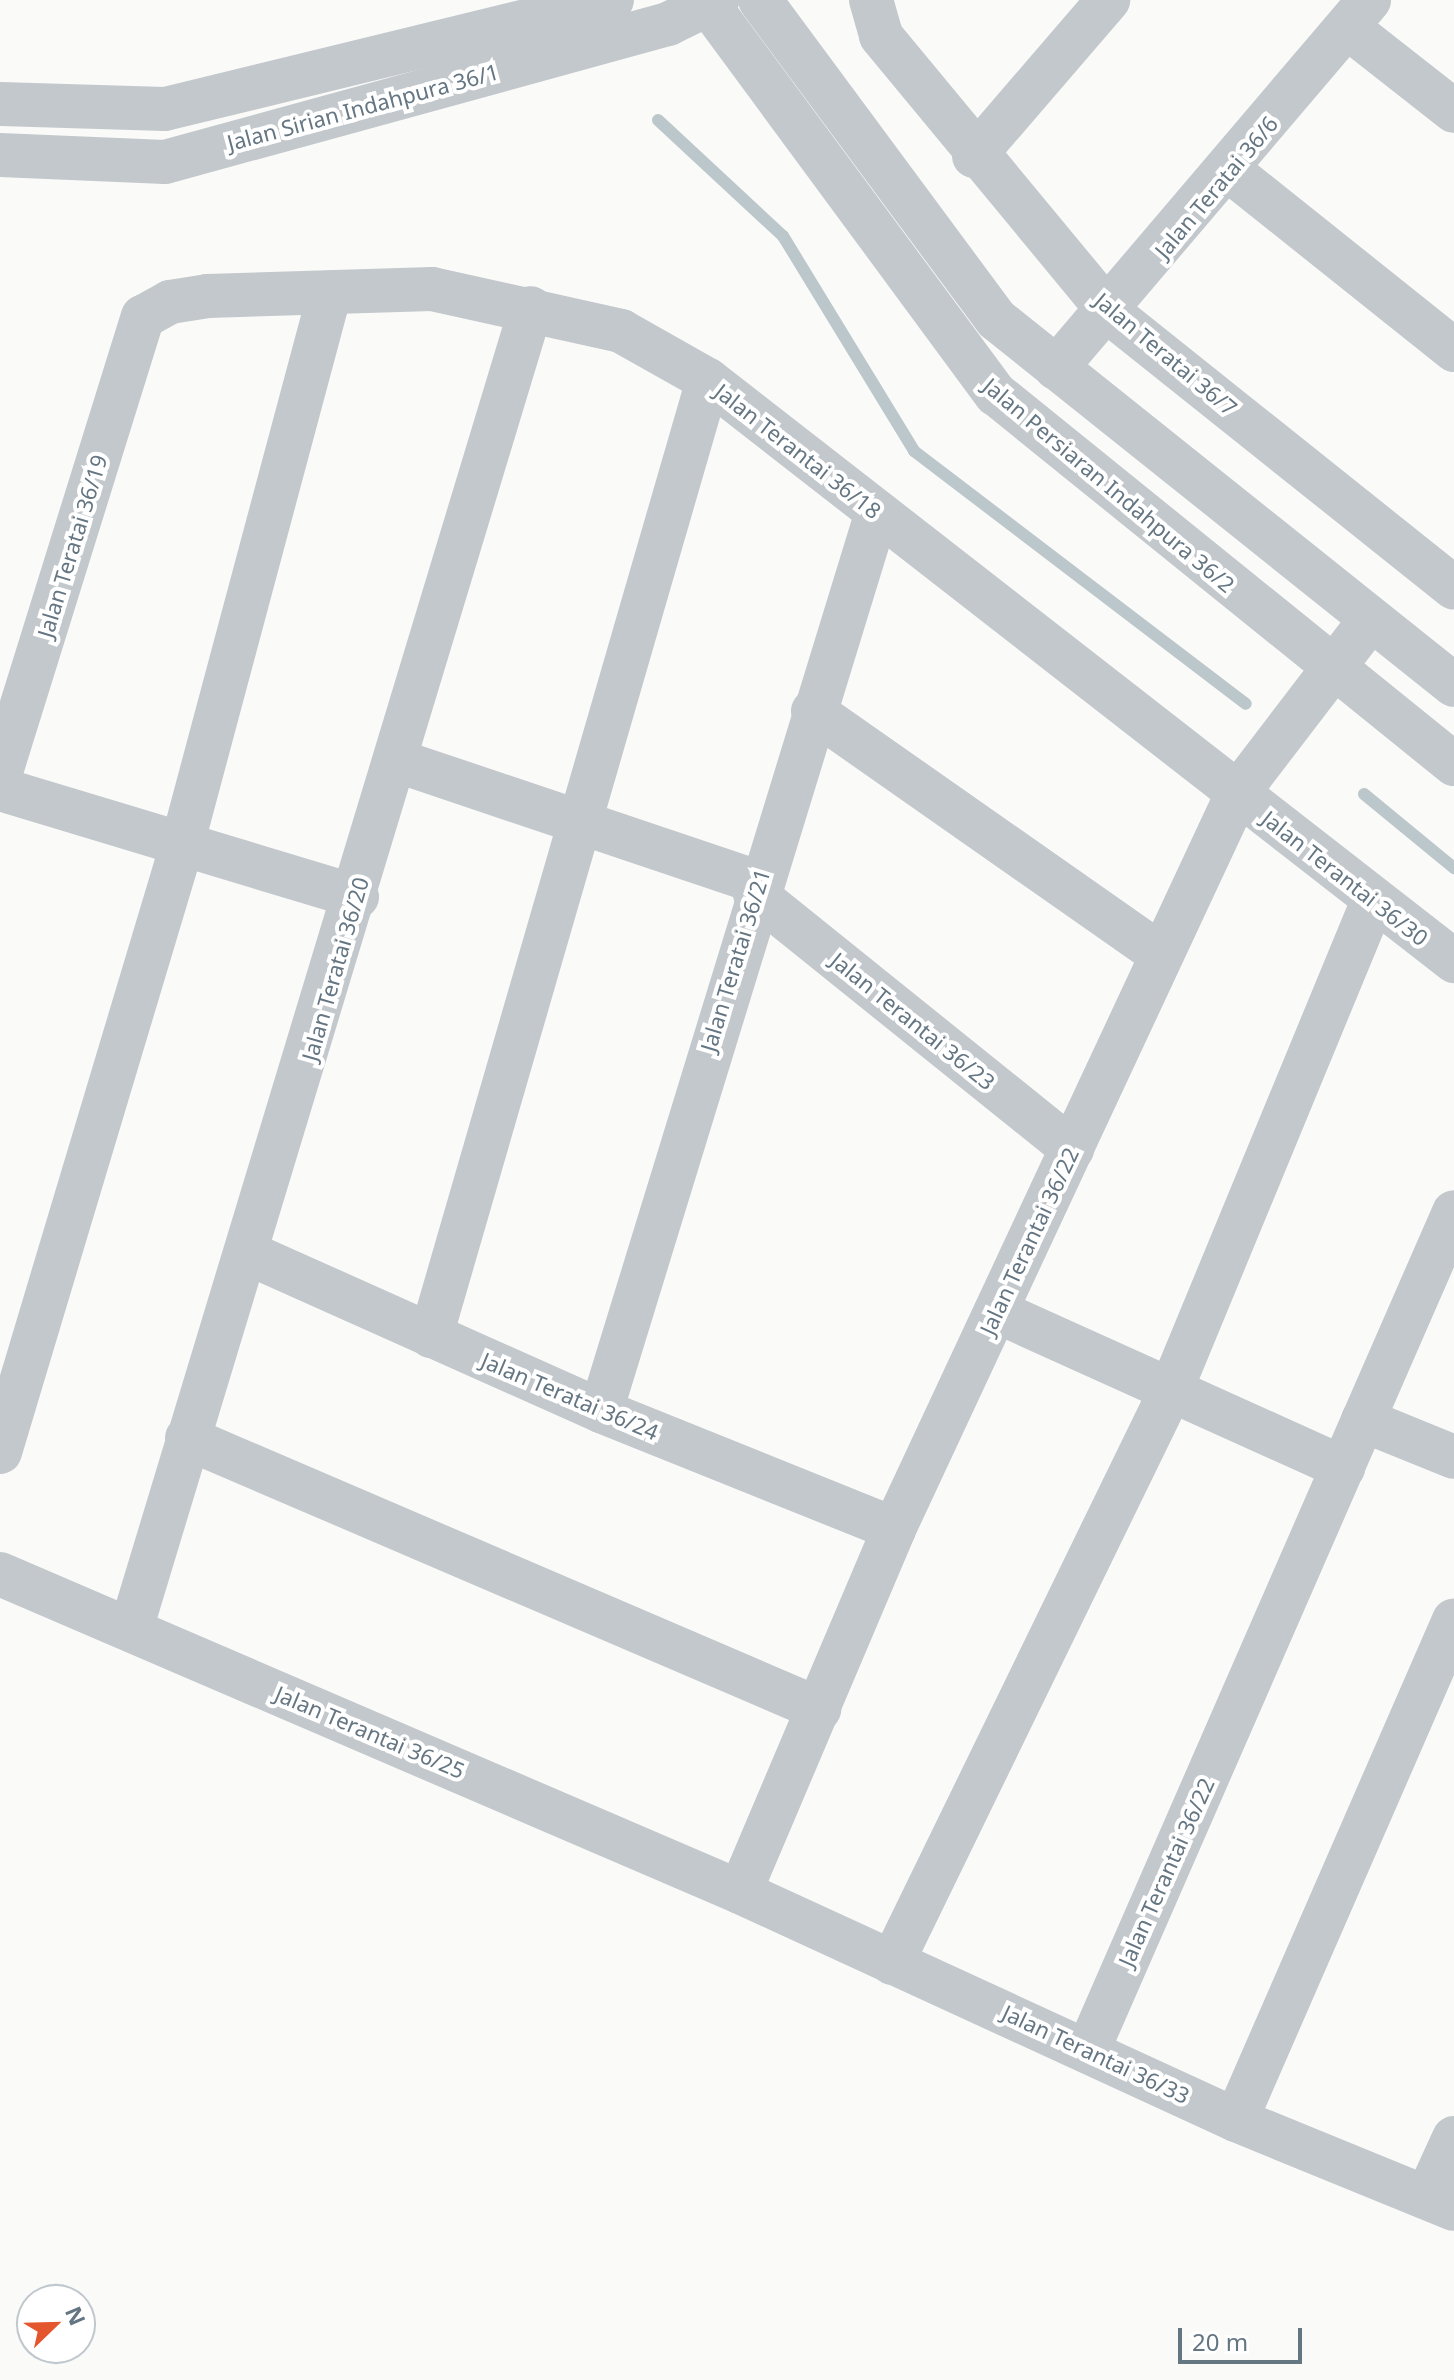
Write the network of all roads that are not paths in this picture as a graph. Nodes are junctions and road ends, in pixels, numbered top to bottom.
1 (612, 0) edge
2 (760, 0) edge
3 (871, 0) edge
4 (1108, 0) edge
5 (710, 3) edge
6 (1358, 13) edge
7 (0, 104) edge
8 (1454, 111) edge
9 (0, 155) edge
10 (974, 156) junction
11 (1230, 171) junction
12 (330, 292) junction
13 (531, 308) junction
14 (1110, 313) junction
15 (143, 317) joint
16 (1454, 350) edge
17 (1056, 368) junction
18 (708, 380) junction
19 (877, 512) junction
20 (1454, 588) edge
21 (1370, 620) junction
22 (1333, 672) junction
23 (1454, 685) edge
24 (813, 711) junction
25 (395, 760) junction
26 (1454, 764) edge
27 (0, 775) edge
28 (0, 789) edge
29 (1237, 794) junction
30 (580, 823) junction
31 (182, 845) junction
32 (756, 888) junction
33 (357, 897) junction
34 (1373, 901) junction
35 (1160, 954) junction
36 (1454, 961) edge
37 (1072, 1149) junction
38 (1451, 1226) edge
39 (250, 1254) junction
40 (996, 1311) junction
41 (431, 1336) junction
42 (1171, 1390) junction
43 (601, 1411) junction
44 (1363, 1420) junction
45 (187, 1438) junction
46 (0, 1452) edge
47 (1454, 1457) edge
48 (1343, 1468) junction
49 (894, 1529) junction
50 (0, 1574) edge
51 (1454, 1620) edge
52 (131, 1629) junction
53 (819, 1709) junction
54 (740, 1892) junction
55 (892, 1963) junction
56 (1089, 2048) junction
57 (1236, 2120) junction
58 (1454, 2138) edge
59 (1440, 2203) edge

1 - 7 street, Jalan Sirian Indahpura 36/1
2 - 17 street
3 - 10 street, Jalan Teratai 36/7
4 - 10 street
5 - 9 street, Jalan Sirian Indahpura 36/1
5 - 22 street, Jalan Persiaran Indahpura 36/2
6 - 8 street
6 - 11 street, Jalan Teratai 36/6
10 - 14 street, Jalan Teratai 36/7
11 - 14 street, Jalan Teratai 36/6
11 - 16 street
12 - 13 street, Jalan Terantai 36/18
12 - 15 street, Jalan Terantai 36/18
12 - 31 street
13 - 18 street, Jalan Terantai 36/18
13 - 25 street, Jalan Teratai 36/20
14 - 17 street, Jalan Teratai 36/6
14 - 20 street, Jalan Teratai 36/7
15 - 27 street, Jalan Teratai 36/19
17 - 21 street
18 - 19 street, Jalan Terantai 36/18
18 - 30 street
19 - 24 street, Jalan Teratai 36/21
19 - 29 street, Jalan Terantai 36/18
21 - 22 street, Jalan Terantai 36/22
21 - 23 street
22 - 26 street, Jalan Persiaran Indahpura 36/2
22 - 29 street, Jalan Terantai 36/22
24 - 32 street, Jalan Teratai 36/21
24 - 35 street
25 - 30 street
25 - 33 street, Jalan Teratai 36/20
28 - 31 street
29 - 34 street, Jalan Terantai 36/30
29 - 35 street, Jalan Terantai 36/22
30 - 32 street
30 - 41 street
31 - 33 street
31 - 46 street
32 - 37 street, Jalan Terantai 36/23
32 - 43 street, Jalan Teratai 36/21
33 - 39 street, Jalan Teratai 36/20
34 - 36 street, Jalan Terantai 36/30
34 - 42 street
35 - 37 street, Jalan Terantai 36/22
37 - 40 street, Jalan Terantai 36/22
38 - 44 street, Jalan Terantai 36/22
39 - 41 street, Jalan Teratai 36/24
39 - 45 street, Jalan Teratai 36/20
40 - 42 street
40 - 49 street, Jalan Terantai 36/22
41 - 43 street, Jalan Teratai 36/24
42 - 48 street
42 - 55 street
43 - 49 street, Jalan Teratai 36/24
44 - 47 street
44 - 48 street, Jalan Terantai 36/22
45 - 52 street, Jalan Teratai 36/20
45 - 53 street
48 - 56 street, Jalan Terantai 36/22
49 - 53 street, Jalan Terantai 36/22
50 - 52 street, Jalan Terantai 36/25
51 - 57 street
52 - 54 street, Jalan Terantai 36/25
53 - 54 street, Jalan Terantai 36/22
54 - 55 street, Jalan Terantai 36/33
55 - 56 street, Jalan Terantai 36/33
56 - 57 street, Jalan Terantai 36/33
57 - 59 street, Jalan Terantai 36/33
58 - 59 street

